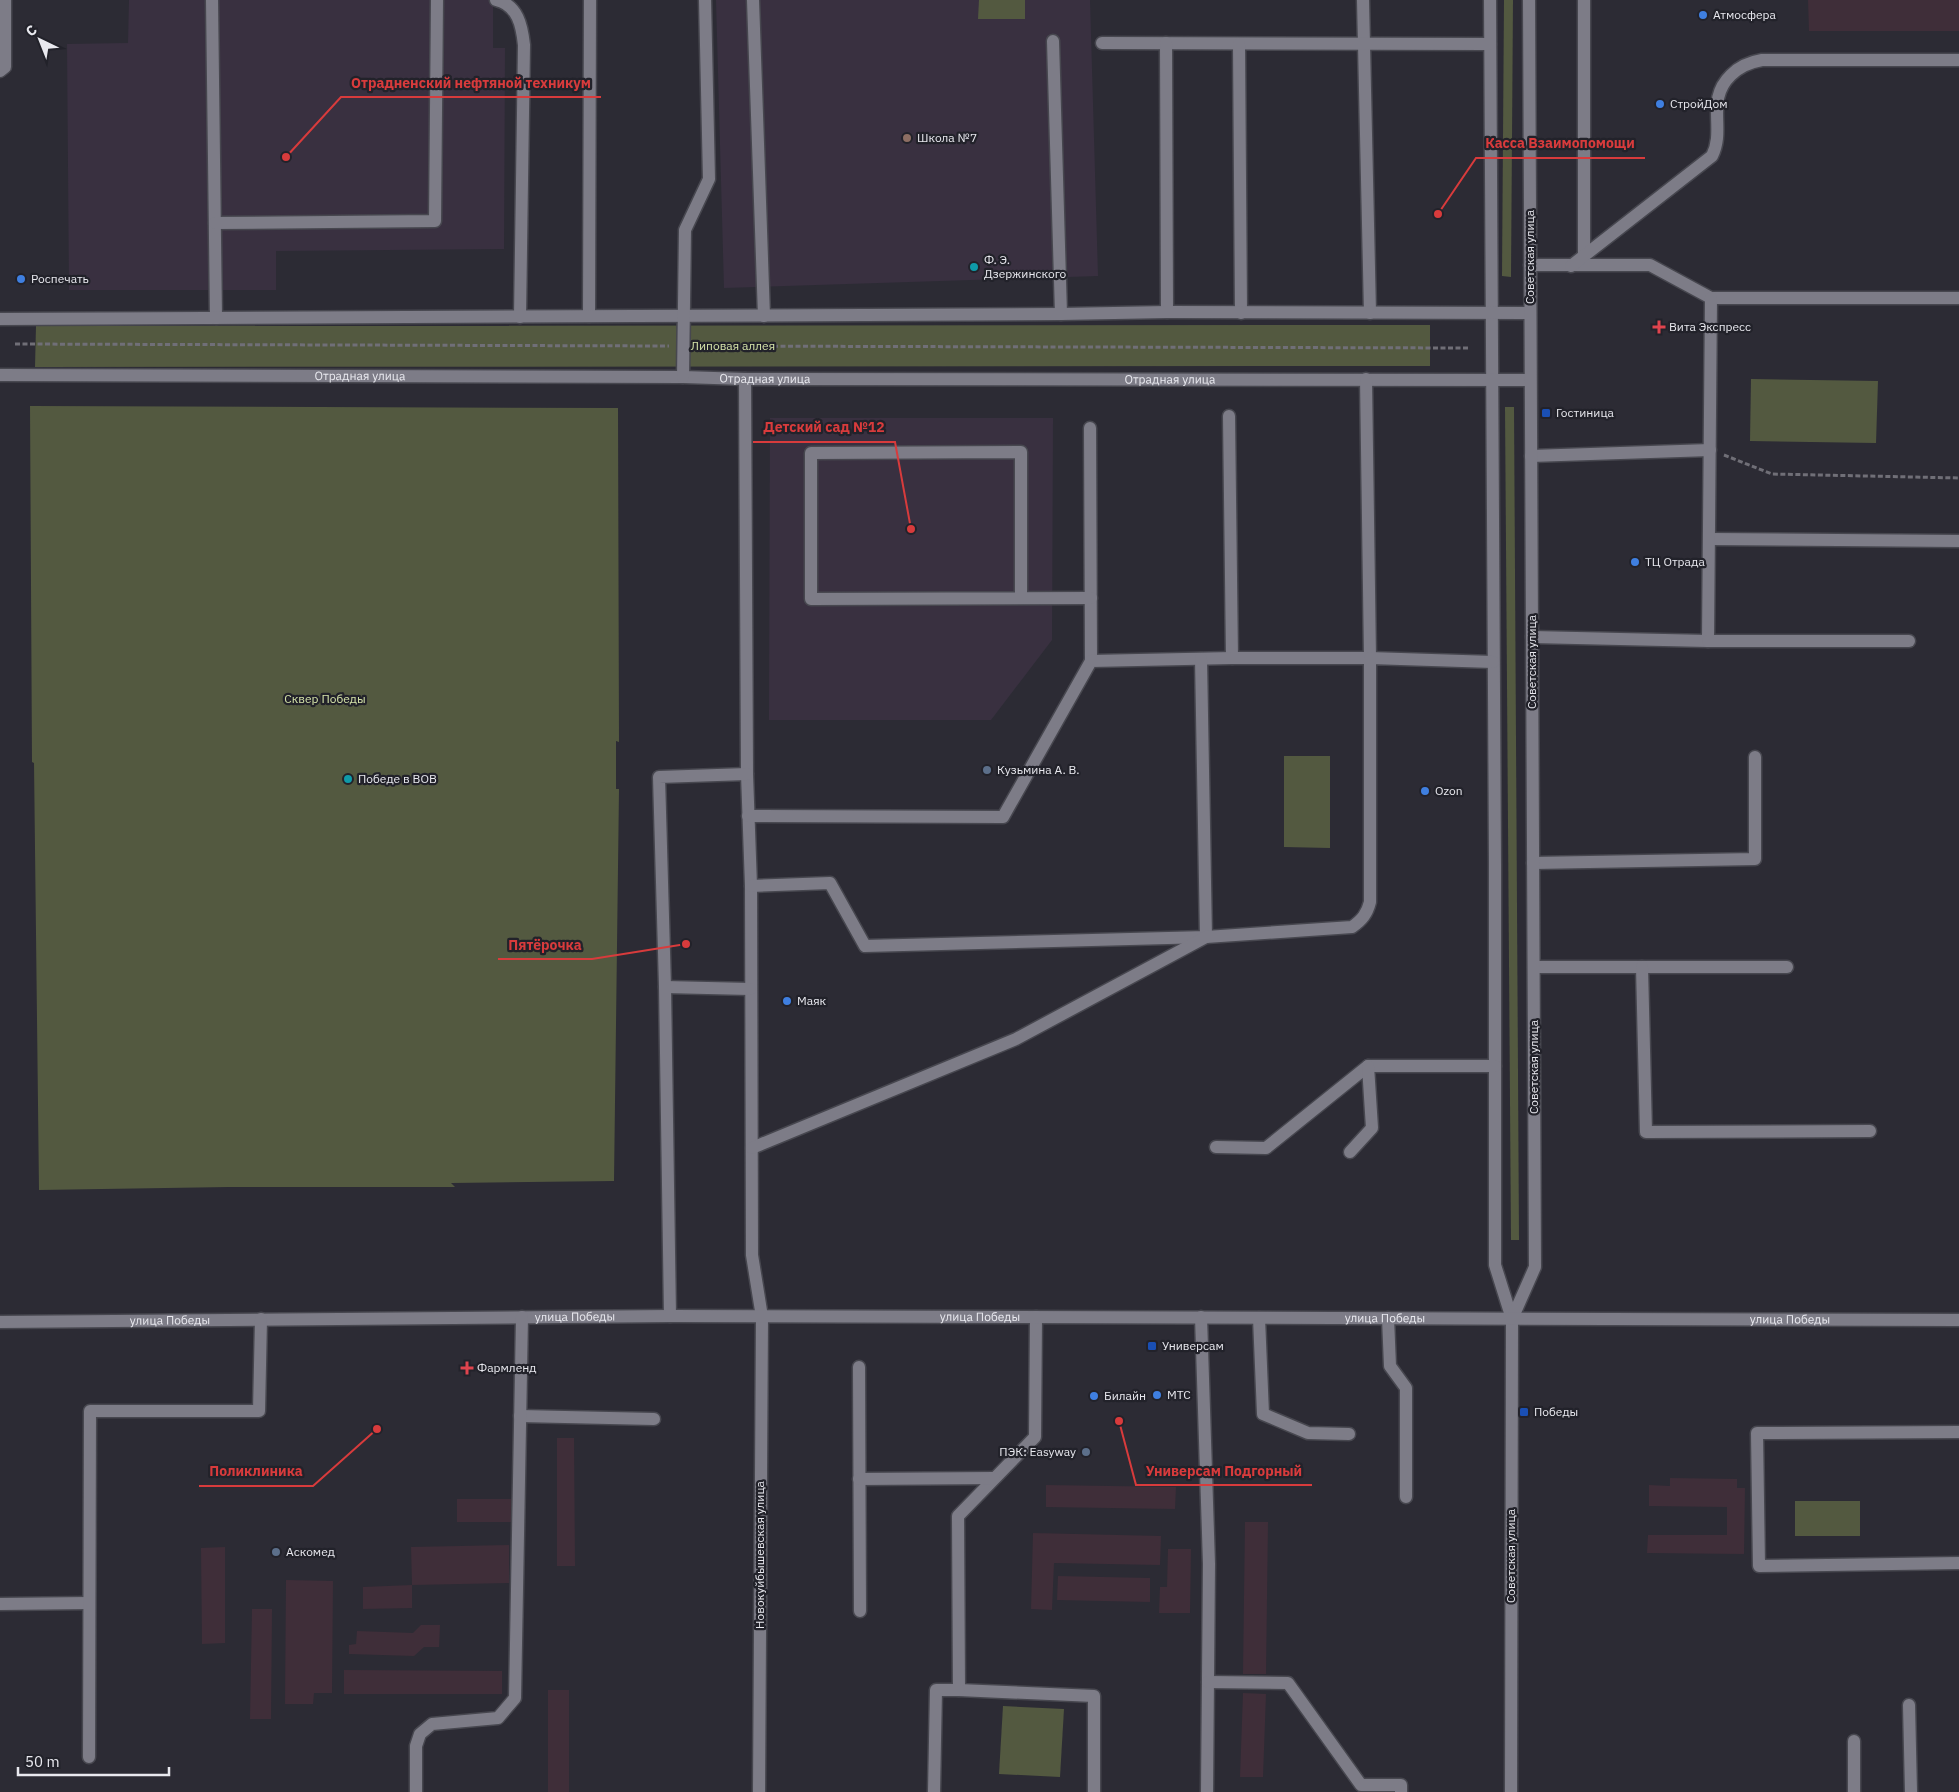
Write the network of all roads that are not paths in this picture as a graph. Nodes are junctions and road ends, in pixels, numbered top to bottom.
1 (5, 0) edge
2 (212, 0) edge
3 (437, 0) edge
4 (496, 0) edge
5 (590, 0) edge
6 (705, 0) edge
7 (753, 0) edge
8 (1363, 0) edge
9 (1490, 0) edge
10 (1529, 0) edge
11 (1584, 0) edge
12 (1053, 41) dead end
13 (1102, 43) dead end
14 (1166, 44) junction
15 (1239, 44) junction
16 (1364, 44) junction
17 (1490, 44) junction
18 (1959, 60) edge
19 (0, 71) edge
20 (215, 223) junction
21 (1584, 256) junction
22 (1530, 265) junction
23 (1571, 266) junction
24 (1710, 298) junction
25 (1959, 298) edge
26 (1167, 312) junction
27 (1491, 312) junction
28 (1530, 312) junction
29 (1370, 313) junction
30 (1061, 314) junction
31 (1242, 314) junction
32 (589, 316) junction
33 (683, 316) junction
34 (764, 316) junction
35 (520, 317) junction
36 (216, 318) junction
37 (0, 319) edge
38 (0, 375) edge
39 (683, 377) junction
40 (745, 379) junction
41 (1366, 379) junction
42 (1491, 380) junction
43 (1530, 380) junction
44 (1229, 416) dead end
45 (1090, 428) dead end
46 (1710, 450) junction
47 (1531, 456) junction
48 (1710, 538) junction
49 (1959, 541) edge
50 (1021, 598) junction
51 (1091, 598) junction
52 (1532, 638) junction
53 (1708, 641) junction
54 (1909, 641) dead end
55 (1232, 658) junction
56 (1370, 658) junction
57 (1202, 659) junction
58 (1091, 661) junction
59 (1494, 662) junction
60 (1755, 757) dead end
61 (747, 774) junction
62 (748, 816) junction
63 (1533, 863) junction
64 (751, 886) junction
65 (1206, 937) junction
66 (1534, 967) junction
67 (1642, 967) junction
68 (1787, 967) dead end
69 (665, 987) junction
70 (750, 990) junction
71 (1368, 1066) junction
72 (1495, 1066) junction
73 (1870, 1131) dead end
74 (1216, 1147) dead end
75 (752, 1148) junction
76 (1350, 1152) dead end
77 (670, 1316) junction
78 (522, 1317) junction
79 (762, 1317) junction
80 (1036, 1317) junction
81 (1201, 1317) junction
82 (1259, 1318) junction
83 (1388, 1318) junction
84 (261, 1319) junction
85 (1512, 1319) junction
86 (1959, 1320) edge
87 (0, 1322) edge
88 (859, 1367) dead end
89 (520, 1416) junction
90 (654, 1419) dead end
91 (1959, 1432) edge
92 (1350, 1434) dead end
93 (994, 1478) junction
94 (860, 1479) junction
95 (1406, 1497) dead end
96 (1959, 1563) edge
97 (89, 1603) junction
98 (0, 1604) edge
99 (860, 1611) dead end
100 (1208, 1682) junction
101 (959, 1690) junction
102 (1909, 1705) dead end
103 (1854, 1741) dead end
104 (89, 1757) dead end
105 (416, 1792) edge
106 (759, 1792) edge
107 (934, 1792) edge
108 (1094, 1792) edge
109 (1207, 1792) edge
110 (1401, 1792) edge
111 (1511, 1792) edge
112 (1854, 1792) edge
113 (1910, 1792) edge

1 - 19 street
2 - 20 street
3 - 20 street
4 - 35 street
5 - 32 street
6 - 33 street
7 - 34 street
8 - 16 street
9 - 17 street, Советская улица
10 - 22 street, Советская улица
11 - 21 street
12 - 30 street
13 - 14 street
14 - 15 street
14 - 26 street
15 - 16 street
15 - 31 street
16 - 17 street
16 - 29 street
17 - 27 street, Советская улица
18 - 21 street
20 - 36 street
21 - 23 street
22 - 23 street
22 - 28 street, Советская улица
23 - 24 street
24 - 25 street
24 - 46 street
26 - 30 street
26 - 31 street
27 - 28 street
27 - 29 street
27 - 42 street, Советская улица
28 - 43 street, Советская улица
29 - 31 street
30 - 34 street
32 - 33 street
32 - 35 street
33 - 34 street
33 - 39 street
35 - 36 street
36 - 37 street
38 - 39 street, Отрадная улица
39 - 40 street, Отрадная улица
40 - 41 street, Отрадная улица
40 - 61 street, Новокуйбышевская улица
41 - 42 street, Отрадная улица
41 - 56 street
42 - 43 street, Отрадная улица
42 - 59 street, Советская улица
43 - 47 street, Советская улица
44 - 55 street
45 - 51 street
46 - 47 street
46 - 48 street
47 - 52 street, Советская улица
48 - 49 street
48 - 53 street
50 - 50 street
50 - 51 street
51 - 58 street
52 - 53 street
52 - 63 street, Советская улица
53 - 54 street
55 - 56 street
55 - 57 street
56 - 59 street
56 - 65 street
57 - 58 street
57 - 65 street
58 - 62 street
59 - 72 street, Советская улица
60 - 63 street
61 - 62 street, Новокуйбышевская улица
61 - 69 street
62 - 64 street, Новокуйбышевская улица
63 - 66 street, Советская улица
64 - 65 street
64 - 70 street, Новокуйбышевская улица
65 - 75 street
66 - 67 street
66 - 85 street, Советская улица
67 - 68 street
67 - 73 street
69 - 70 street
69 - 77 street
70 - 75 street, Новокуйбышевская улица
71 - 72 street
71 - 74 street
71 - 76 street
72 - 85 street, Советская улица
75 - 79 street, Новокуйбышевская улица
77 - 78 street, улица Победы
77 - 79 street, улица Победы
78 - 84 street, улица Победы
78 - 89 street
79 - 80 street, улица Победы
79 - 106 street, Новокуйбышевская улица
80 - 81 street, улица Победы
80 - 93 street
81 - 82 street, улица Победы
81 - 100 street
82 - 83 street, улица Победы
82 - 92 street
83 - 85 street, улица Победы
83 - 95 street
84 - 87 street, улица Победы
84 - 97 street
85 - 86 street, улица Победы
85 - 111 street, Советская улица
88 - 94 street
89 - 90 street
89 - 105 street
91 - 96 street
93 - 94 street
93 - 101 street
94 - 99 street
97 - 98 street
97 - 104 street
100 - 109 street
100 - 110 street
101 - 107 street
101 - 108 street
102 - 113 street
103 - 112 street

